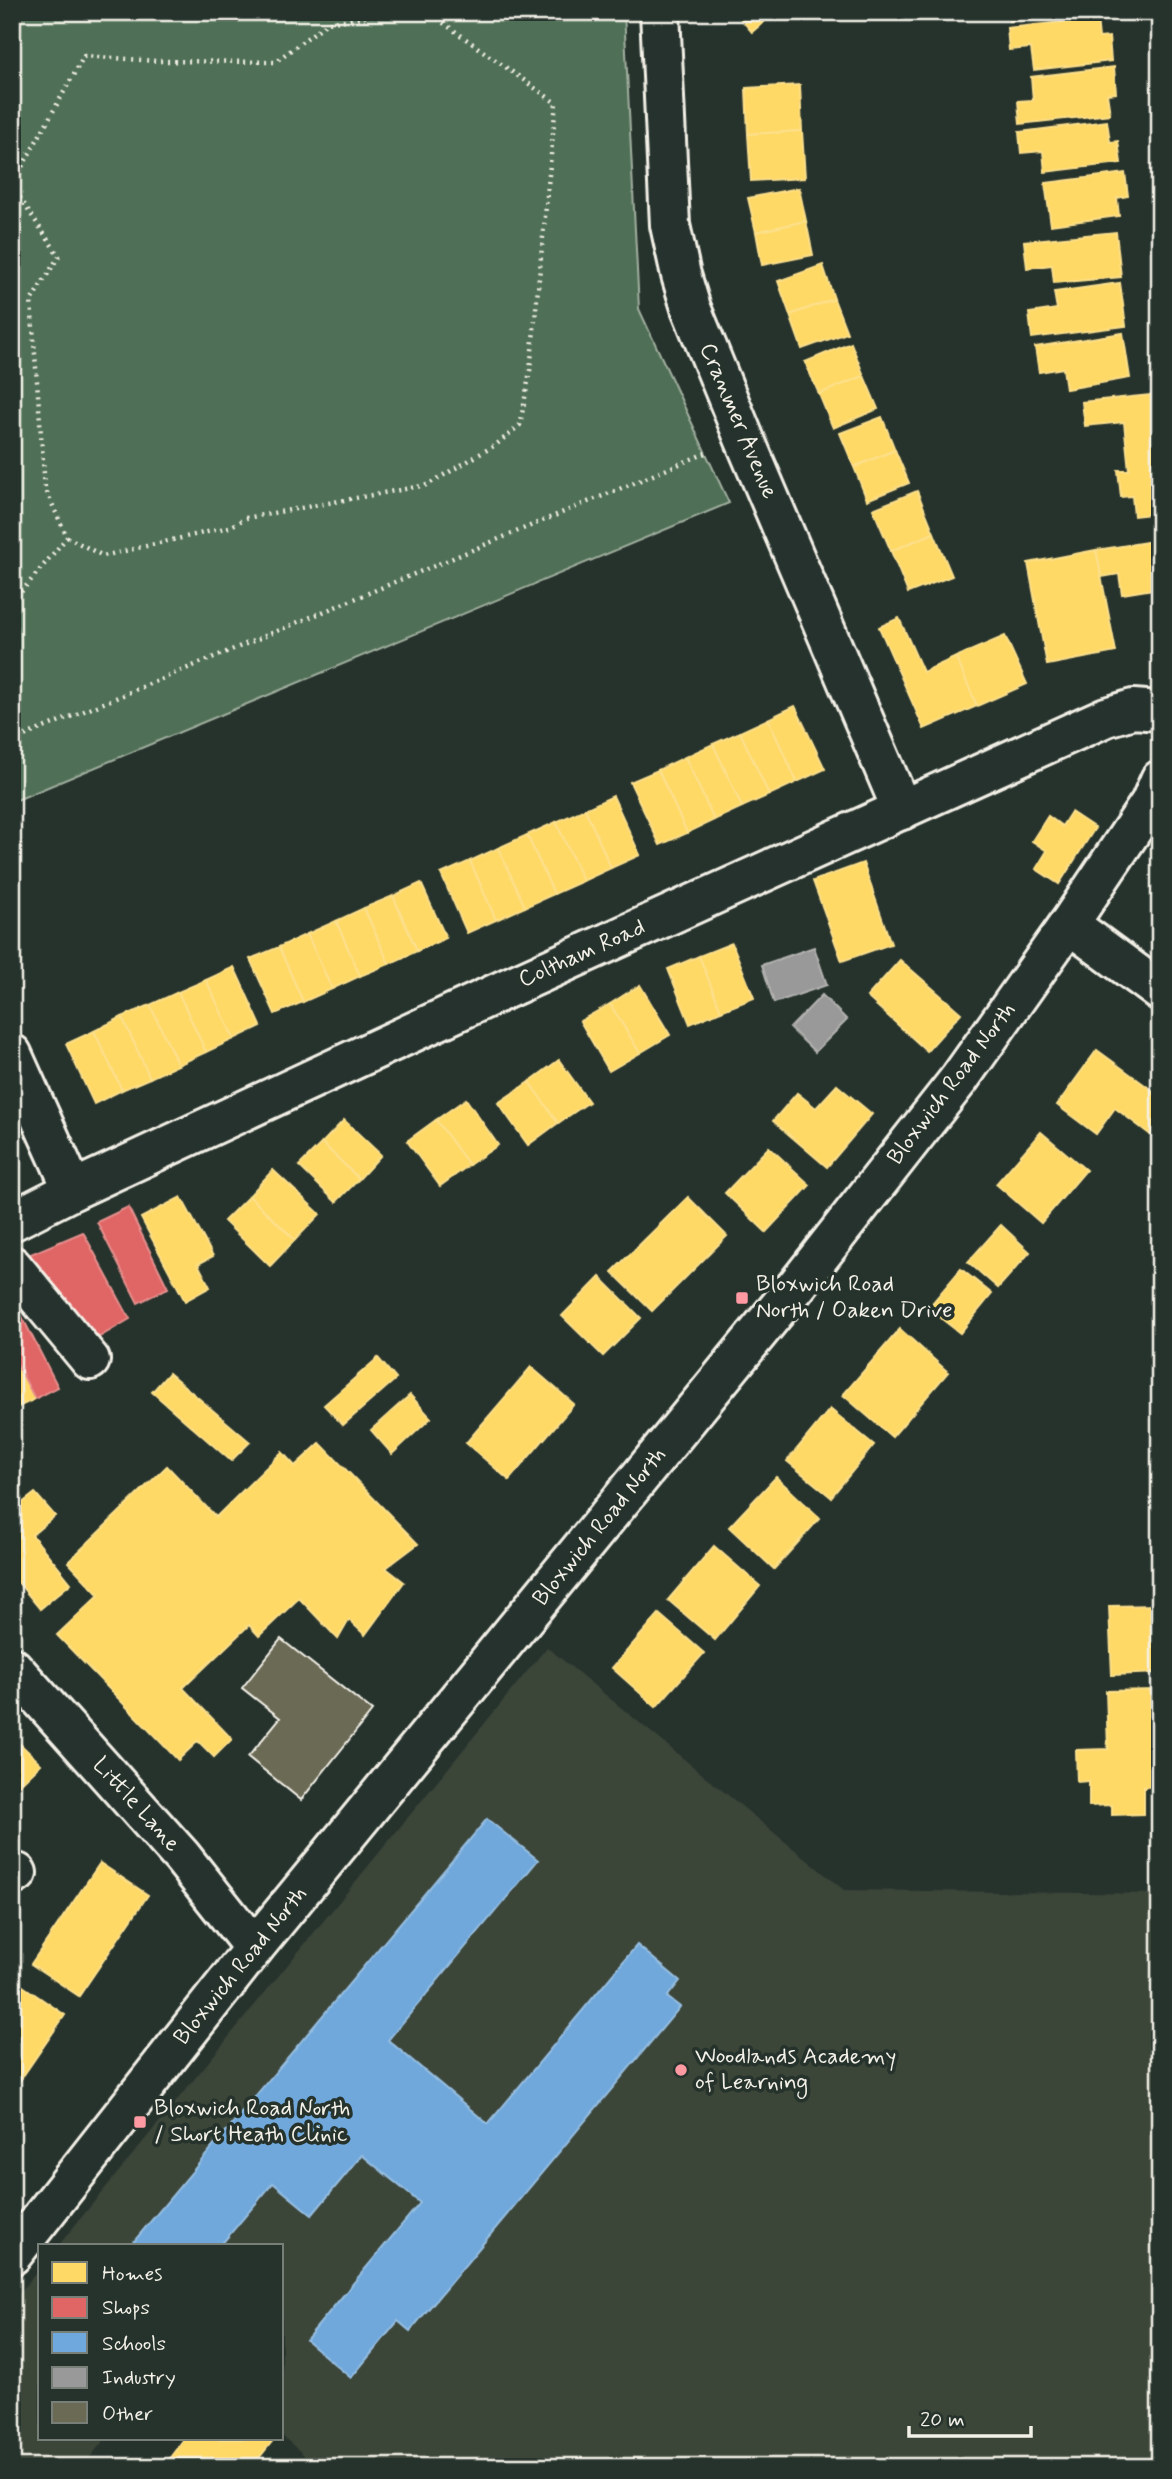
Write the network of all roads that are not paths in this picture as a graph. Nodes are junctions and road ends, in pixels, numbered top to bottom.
1 (660, 12) edge
2 (1160, 711) edge
3 (1160, 780) edge
4 (902, 810) junction
5 (1069, 924) junction
6 (1160, 991) edge
7 (12, 1054) edge
8 (73, 1190) junction
9 (12, 1221) edge
10 (12, 1266) edge
11 (90, 1360) dead end
12 (12, 1667) edge
13 (254, 1948) junction
14 (12, 2255) edge

1 - 4 street, Cranmer Avenue
2 - 4 street, Coltham Road
3 - 5 street, Bloxwich Road North
4 - 8 street, Coltham Road
5 - 6 street
5 - 13 street, Bloxwich Road North
7 - 8 street
8 - 9 street, Coltham Road
10 - 11 street
12 - 13 street, Little Lane
13 - 14 street, Bloxwich Road North

